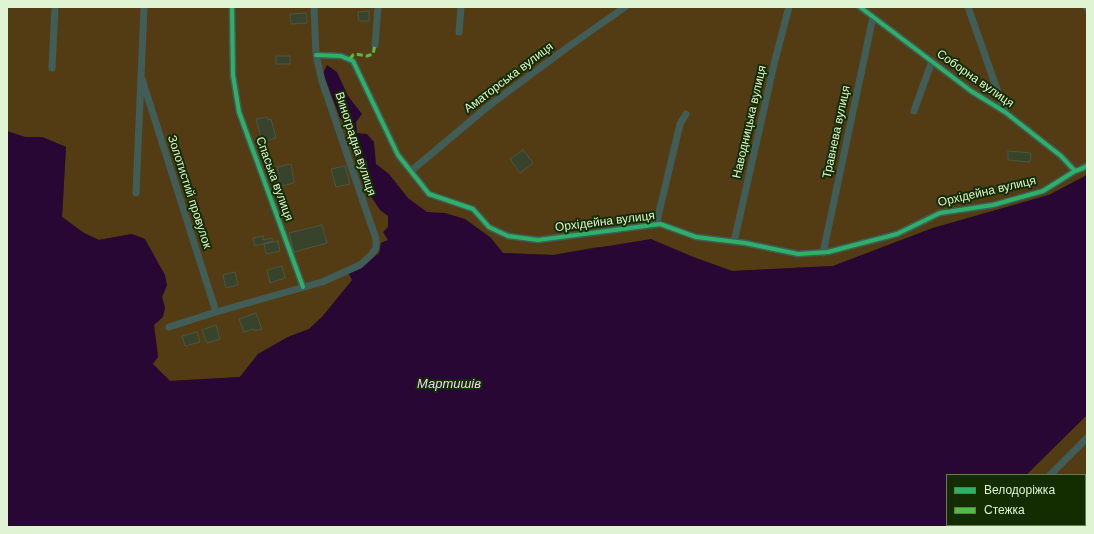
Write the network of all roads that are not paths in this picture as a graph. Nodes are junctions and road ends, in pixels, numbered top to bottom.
1 (55, 7) edge
2 (144, 7) edge
3 (232, 7) edge
4 (314, 7) edge
5 (378, 7) edge
6 (461, 7) edge
7 (626, 7) edge
8 (790, 7) edge
9 (860, 7) edge
10 (968, 7) edge
11 (873, 17) junction
12 (459, 32) dead end
13 (375, 45) dead end
14 (316, 55) junction
15 (932, 61) junction
16 (52, 68) dead end
17 (142, 79) junction
18 (914, 112) dead end
19 (1005, 112) junction
20 (686, 114) dead end
21 (1087, 166) edge
22 (411, 171) junction
23 (1075, 171) junction
24 (136, 193) dead end
25 (656, 225) junction
26 (734, 242) junction
27 (822, 253) junction
28 (303, 287) junction
29 (216, 312) junction
30 (169, 327) dead end
31 (1087, 438) edge
32 (1053, 474) edge

1 - 16 street
2 - 17 street
3 - 28 street, Спаська вулиця
4 - 14 street, Виноградна вулиця
5 - 13 street
6 - 12 street
7 - 22 street, Аматорська вулиця
8 - 26 street, Наводницька вулиця
9 - 11 street, Соборна вулиця
10 - 19 street
11 - 15 street, Соборна вулиця
11 - 27 street, Травнева вулиця
14 - 22 street, Орхідейна вулиця
14 - 28 street, Виноградна вулиця
15 - 18 street
15 - 19 street, Соборна вулиця
17 - 24 street
17 - 29 street, Золотистий провулок
19 - 23 street, Соборна вулиця
20 - 25 street
21 - 23 street, Орхідейна вулиця
22 - 25 street, Орхідейна вулиця
23 - 27 street, Орхідейна вулиця
25 - 26 street, Орхідейна вулиця
26 - 27 street, Орхідейна вулиця
28 - 29 street
29 - 30 street
31 - 32 street

